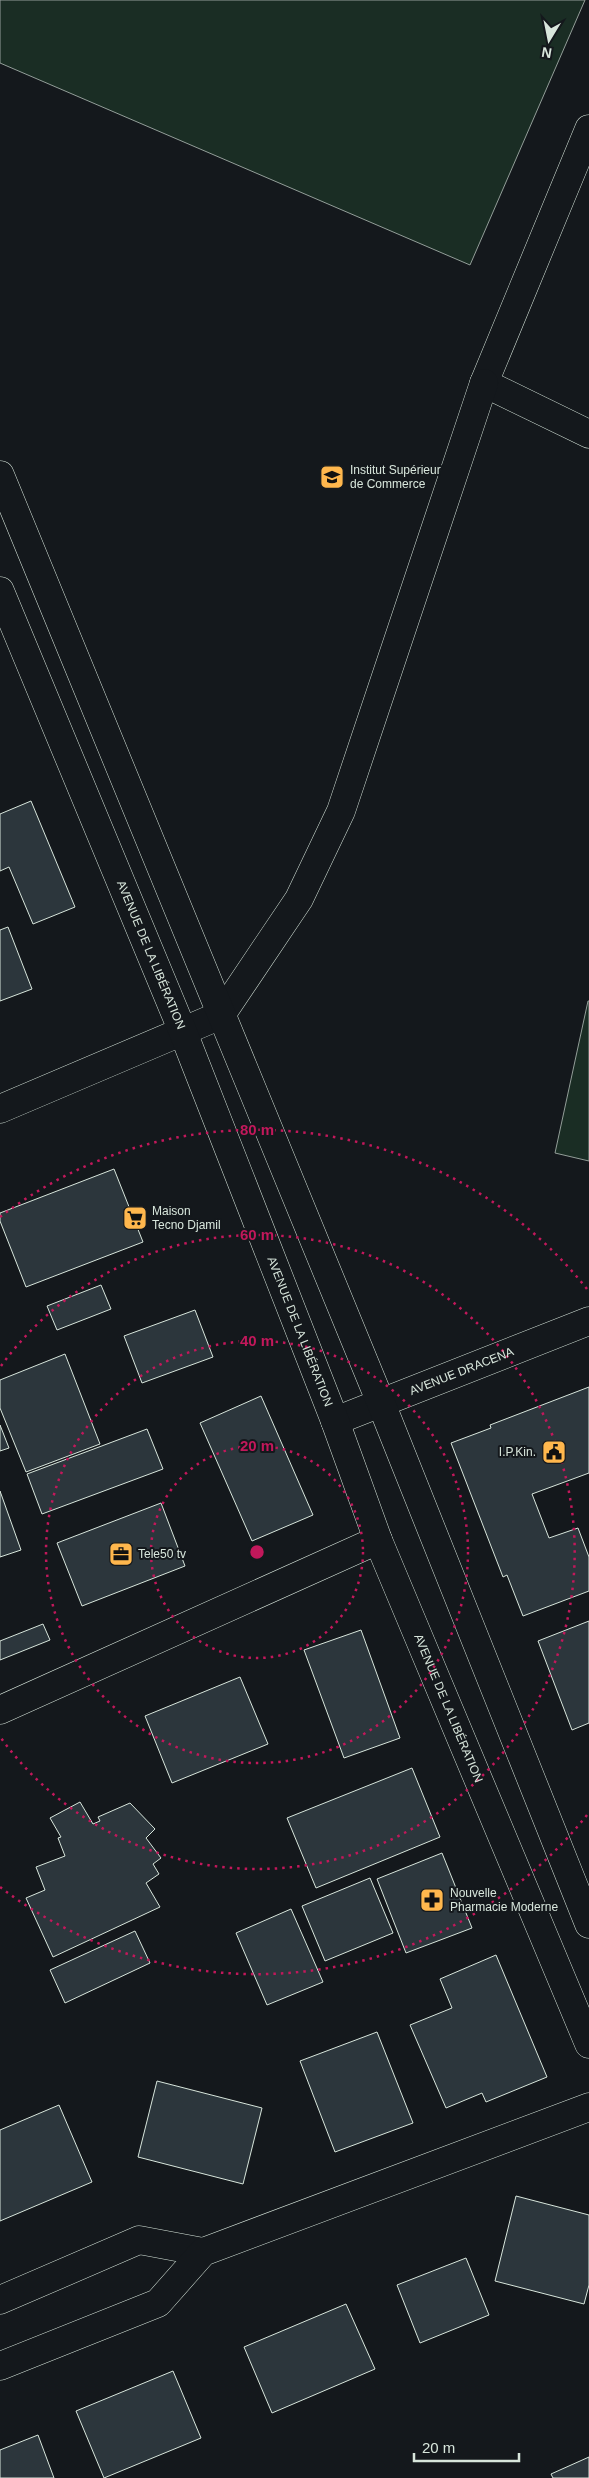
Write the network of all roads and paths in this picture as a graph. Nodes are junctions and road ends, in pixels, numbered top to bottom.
1 (589, 129) edge
2 (484, 383) junction
3 (589, 434) edge
4 (0, 475) edge
5 (0, 591) edge
6 (221, 1015) junction
7 (182, 1032) junction
8 (0, 1109) edge
9 (589, 1321) edge
10 (381, 1403) junction
11 (335, 1421) junction
12 (378, 1540) junction
13 (0, 1710) edge
14 (582, 1886) edge
15 (589, 1924) edge
16 (589, 2044) edge
17 (589, 2107) edge
18 (203, 2252) junction
19 (0, 2300) edge
20 (0, 2366) edge

1 - 2 main road
2 - 3 main road
2 - 6 main road
4 - 6 main road
5 - 7 main road, AVENUE DE LA LIBÉRATION
6 - 7 main road
6 - 10 main road
7 - 8 main road
7 - 11 main road, AVENUE DE LA LIBÉRATION
9 - 10 main road, AVENUE DRACENA
10 - 11 main road, AVENUE DRACENA
10 - 14 main road
11 - 12 main road, AVENUE DE LA LIBÉRATION
12 - 13 main road
12 - 16 main road, AVENUE DE LA LIBÉRATION
14 - 15 main road
17 - 18 main road
18 - 19 main road
18 - 20 main road

